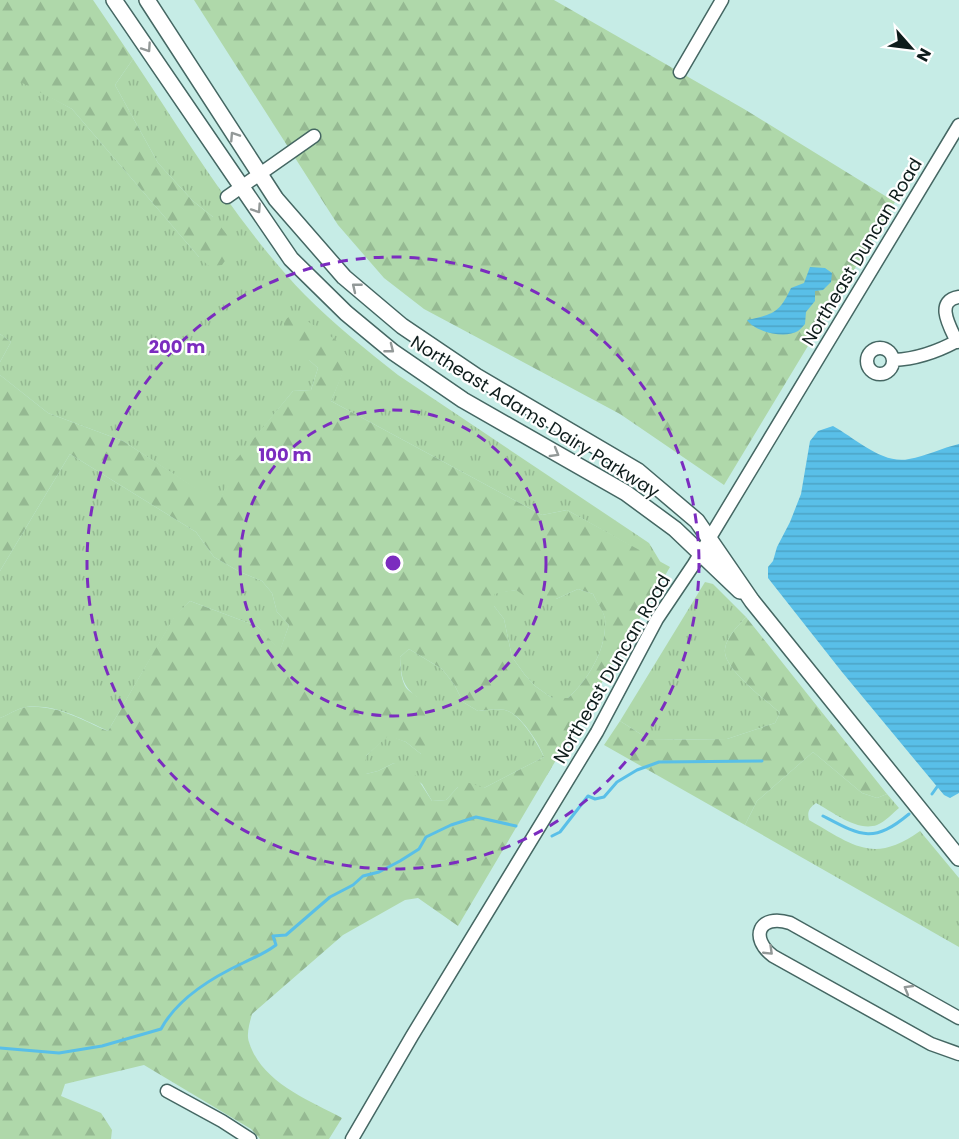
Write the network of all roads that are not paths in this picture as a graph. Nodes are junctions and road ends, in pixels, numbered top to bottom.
1 (114, 0) edge
2 (147, 0) edge
3 (719, 1) edge
4 (680, 72) dead end
5 (959, 125) edge
6 (314, 136) dead end
7 (260, 174) junction
8 (241, 187) junction
9 (227, 197) dead end
10 (959, 297) edge
11 (958, 341) edge
12 (894, 360) dead end
13 (710, 539) junction
14 (701, 553) junction
15 (752, 601) junction
16 (959, 858) edge
17 (959, 1018) edge
18 (959, 1054) edge
19 (167, 1091) dead end
20 (250, 1139) edge
21 (352, 1139) edge

1 -> 8 main road, Northeast Adams Dairy Parkway
7 -> 2 main road, Northeast Adams Dairy Parkway
3 - 4 street
5 - 13 street, Northeast Duncan Road
6 - 7 street
7 - 8 street
13 -> 7 main road, Northeast Adams Dairy Parkway
8 - 9 street
8 -> 14 main road, Northeast Adams Dairy Parkway
10 - 11 street
11 - 12 street
13 - 14 street, Northeast Duncan Road
13 - 15 main road, Northeast Adams Dairy Parkway
14 - 15 main road, Northeast Adams Dairy Parkway
14 - 21 street, Northeast Duncan Road
15 - 16 main road, Northeast Adams Dairy Parkway
17 -> 18 street
19 - 20 street

